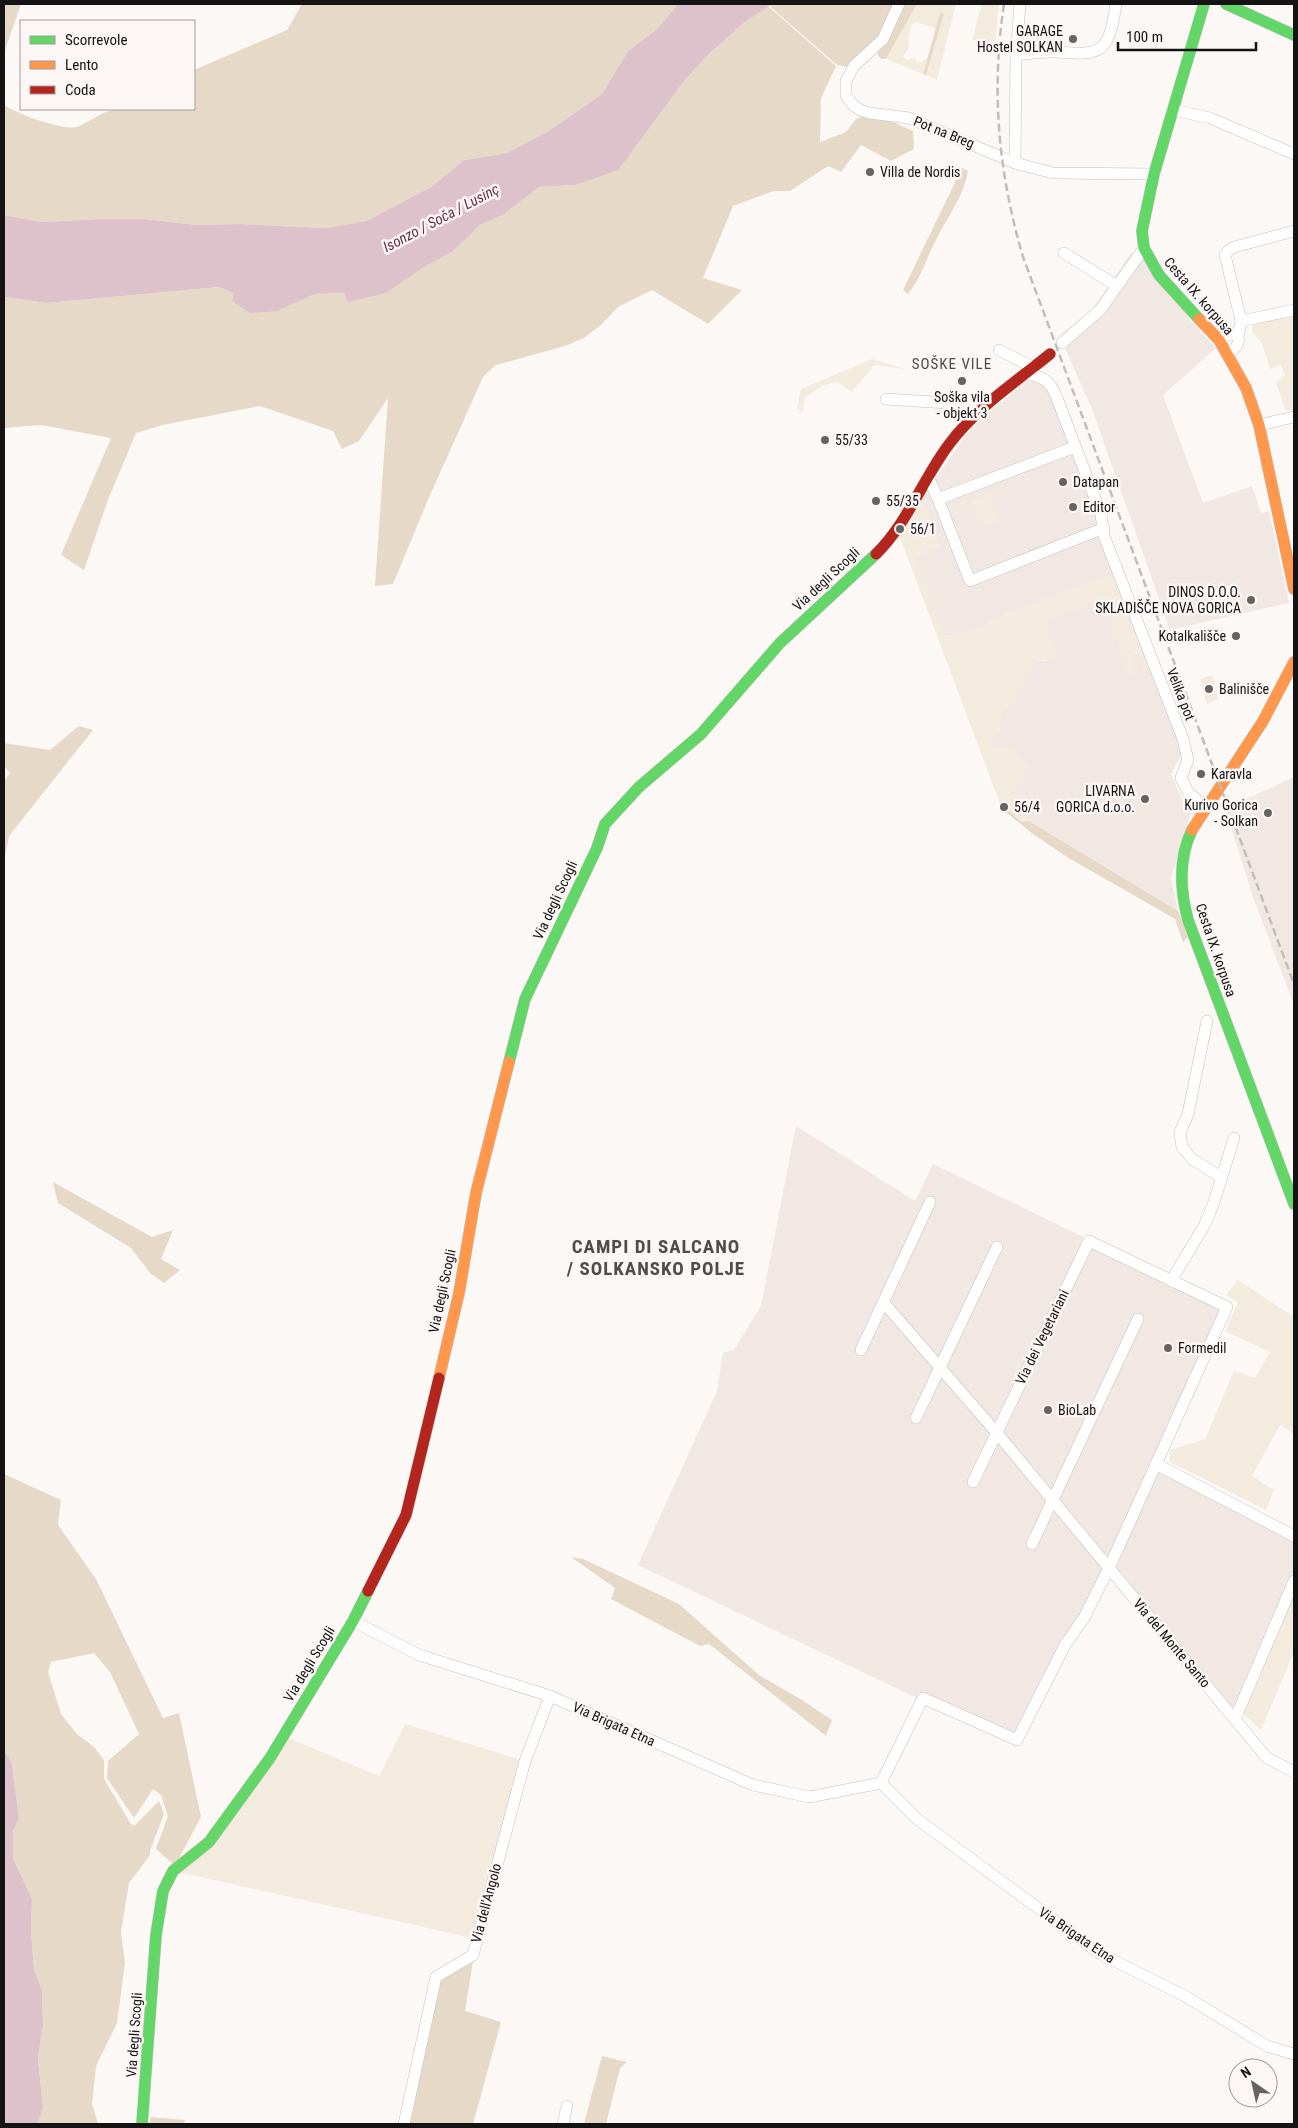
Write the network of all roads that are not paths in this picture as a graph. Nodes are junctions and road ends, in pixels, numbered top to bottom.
1 (899, 4) edge
2 (1020, 4) edge
3 (1116, 4) edge
4 (1204, 4) edge
5 (1221, 4) edge
6 (1237, 4) edge
7 (1248, 14) junction
8 (1199, 21) junction
9 (1294, 35) edge
10 (1016, 55) junction
11 (1173, 110) junction
12 (1294, 154) edge
13 (1015, 163) junction
14 (1154, 174) junction
15 (1294, 231) edge
16 (1144, 248) junction
17 (1064, 253) dead end
18 (1117, 286) junction
19 (1294, 310) edge
20 (1241, 322) junction
21 (1238, 336) junction
22 (1219, 340) junction
23 (1062, 343) dead end
24 (999, 350) dead end
25 (1228, 353) junction
26 (1050, 354) dead end
27 (1030, 371) junction
28 (886, 399) dead end
29 (979, 411) junction
30 (1294, 418) edge
31 (1258, 425) junction
32 (1075, 447) junction
33 (928, 477) junction
34 (938, 499) junction
35 (1104, 528) junction
36 (1294, 590) edge
37 (1294, 662) edge
38 (1206, 808) junction
39 (1207, 1021) dead end
40 (1234, 1138) dead end
41 (1221, 1177) junction
42 (930, 1202) dead end
43 (1294, 1204) edge
44 (997, 1247) dead end
45 (1171, 1281) junction
46 (884, 1303) junction
47 (1138, 1318) dead end
48 (861, 1350) dead end
49 (940, 1367) junction
50 (916, 1418) dead end
51 (996, 1432) junction
52 (1156, 1464) junction
53 (973, 1482) dead end
54 (1052, 1500) junction
55 (1294, 1536) edge
56 (1032, 1544) dead end
57 (1109, 1568) junction
58 (1294, 1581) edge
59 (352, 1621) junction
60 (550, 1696) junction
61 (1235, 1719) junction
62 (1294, 1772) edge
63 (881, 1783) junction
64 (1294, 2054) edge
65 (567, 2106) dead end
66 (142, 2124) edge
67 (404, 2124) edge
68 (563, 2124) edge

1 - 13 street, Pot na Breg
2 - 10 street
3 - 10 street
4 - 8 street, Cesta IX. korpusa
5 - 7 street
5 - 8 street
6 - 7 street
7 - 9 street
8 - 11 street, Cesta IX. korpusa
10 - 13 street
11 - 12 street
11 - 14 street, Cesta IX. korpusa
13 - 14 street, Pot na Breg
14 - 16 street, Cesta IX. korpusa
15 - 20 street
16 - 18 street
16 - 22 street, Cesta IX. korpusa
17 - 18 street
18 - 23 street
19 - 20 street
20 - 21 street
21 - 22 street
21 - 25 street
22 - 25 street, Cesta IX. korpusa
24 - 27 street, Velika pot
25 - 31 street, Cesta IX. korpusa
26 - 27 street
27 - 29 street
27 - 32 street, Velika pot
28 - 29 street
29 - 33 street
30 - 31 street
31 - 36 street, Cesta IX. korpusa
32 - 34 street
32 - 35 street, Velika pot
33 - 34 street
33 - 59 street, Via degli Scogli
34 - 35 street
35 - 38 street, Velika pot
37 - 38 street, Cesta IX. korpusa
38 - 43 street, Cesta IX. korpusa
39 - 41 street
40 - 41 street
41 - 45 street
42 - 46 street
44 - 49 street
45 - 51 street, Via dei Vegetariani
45 - 52 street
46 - 48 street
46 - 49 street, Via del Monte Santo
47 - 54 street
49 - 50 street
49 - 51 street, Via del Monte Santo
51 - 53 street
51 - 54 street, Via del Monte Santo
52 - 55 street
52 - 57 street
54 - 56 street
54 - 57 street, Via del Monte Santo
57 - 61 street, Via del Monte Santo
57 - 63 street
58 - 61 street
59 - 60 street, Via Brigata Etna
59 - 66 street, Via degli Scogli
60 - 63 street, Via Brigata Etna
60 - 67 street, Via dell'Angolo
61 - 62 street, Via del Monte Santo
63 - 64 street, Via Brigata Etna
65 - 68 street

